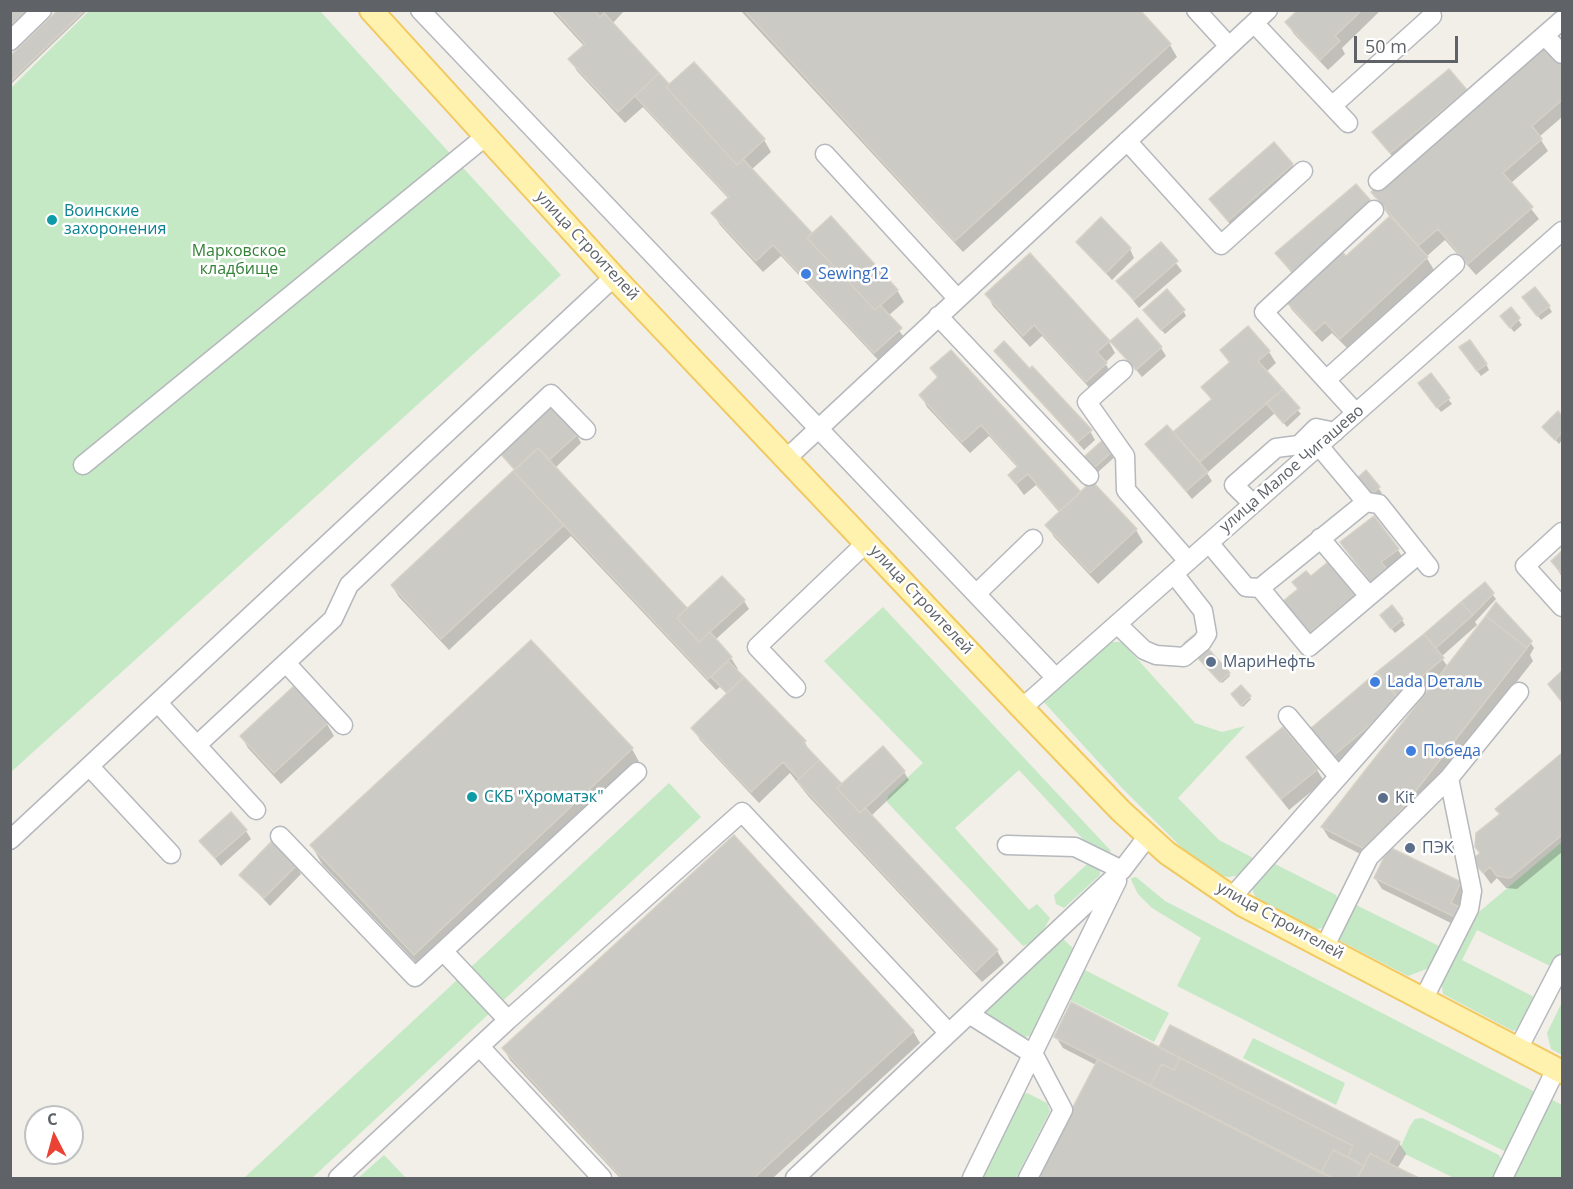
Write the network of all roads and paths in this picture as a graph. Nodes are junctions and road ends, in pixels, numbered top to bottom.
1 (42, 10) edge
2 (371, 10) edge
3 (420, 10) edge
4 (1196, 10) edge
5 (1432, 16) dead end
6 (1261, 17) edge
7 (1563, 20) edge
8 (1545, 36) junction
9 (10, 41) edge
10 (1229, 46) junction
11 (1563, 54) edge
12 (1332, 106) junction
13 (1348, 123) dead end
14 (486, 136) junction
15 (1127, 141) junction
16 (825, 154) dead end
17 (1303, 171) dead end
18 (1378, 181) dead end
19 (1374, 210) dead end
20 (1563, 231) edge
21 (1455, 264) dead end
22 (614, 277) junction
23 (957, 298) junction
24 (938, 316) junction
25 (1123, 370) dead end
26 (1326, 380) junction
27 (1356, 413) junction
28 (817, 428) junction
29 (586, 430) dead end
30 (1335, 432) junction
31 (1319, 446) junction
32 (787, 458) junction
33 (84, 465) dead end
34 (1089, 476) dead end
35 (1366, 502) junction
36 (1253, 504) junction
37 (1563, 532) edge
38 (1320, 538) junction
39 (1033, 539) dead end
40 (867, 542) junction
41 (1209, 543) junction
42 (1188, 561) junction
43 (1174, 574) junction
44 (1260, 588) junction
45 (976, 594) junction
46 (1370, 596) junction
47 (1563, 608) edge
48 (1117, 624) junction
49 (286, 663) junction
50 (1056, 678) junction
51 (796, 688) dead end
52 (1416, 689) dead end
53 (1519, 692) dead end
54 (158, 703) junction
55 (1022, 708) junction
56 (1288, 716) dead end
57 (343, 725) dead end
58 (197, 745) junction
59 (90, 767) junction
60 (638, 772) dead end
61 (1338, 776) junction
62 (1449, 778) junction
63 (256, 810) dead end
64 (280, 836) dead end
65 (1149, 836) junction
66 (10, 840) edge
67 (1007, 845) dead end
68 (171, 854) dead end
69 (1122, 870) junction
70 (1232, 897) junction
71 (1325, 946) junction
72 (443, 951) junction
73 (1563, 964) edge
74 (1423, 1000) junction
75 (969, 1014) junction
76 (508, 1020) junction
77 (949, 1033) junction
78 (480, 1047) junction
79 (1518, 1049) junction
80 (1034, 1055) junction
81 (1559, 1070) edge
82 (338, 1179) edge
83 (602, 1179) edge
84 (795, 1179) edge
85 (972, 1179) edge
86 (1028, 1179) edge
87 (1503, 1179) edge

1 - 9 street
2 - 14 main road, улица Строителей
3 - 28 street
4 - 10 street
5 - 12 street
6 - 10 street
6 - 12 street
7 - 8 street
8 - 11 street
8 - 18 street
10 - 15 street
12 - 13 street
14 - 22 main road, улица Строителей
14 - 33 street
15 - 17 street
15 - 23 street
16 - 23 street
19 - 26 street
20 - 27 street, улица Малое Чигашево
21 - 26 street
22 - 32 main road, улица Строителей
22 - 54 street
23 - 24 street
24 - 28 street
24 - 34 street
25 - 42 street
26 - 27 street
27 - 30 street, улица Малое Чигашево
28 - 32 street
28 - 45 street
29 - 49 street
30 - 31 street, улица Малое Чигашево
30 - 36 street
31 - 35 street
31 - 36 street, улица Малое Чигашево
32 - 40 main road, улица Строителей
35 - 38 street
35 - 46 street
36 - 41 street, улица Малое Чигашево
37 - 47 street
38 - 44 street
38 - 46 street
39 - 45 street
40 - 51 street
40 - 55 main road, улица Строителей
41 - 42 street, улица Малое Чигашево
41 - 44 street
42 - 43 street, улица Малое Чигашево
43 - 48 street, улица Малое Чигашево
43 - 48 street
44 - 46 street
45 - 50 street
48 - 50 street, улица Малое Чигашево
49 - 57 street
49 - 58 street
50 - 55 street, улица Малое Чигашево
52 - 61 street
53 - 62 street
54 - 58 street
54 - 59 street
55 - 65 main road, улица Строителей
56 - 61 street
58 - 63 street
59 - 66 street
59 - 68 street
60 - 72 street
61 - 70 street
62 - 71 street
62 - 74 street
64 - 72 street
65 - 69 street
65 - 70 main road, улица Строителей
67 - 69 street
69 - 75 street
69 - 80 street
70 - 71 main road, улица Строителей
71 - 74 main road, улица Строителей
72 - 76 street
73 - 79 street
74 - 79 main road, улица Строителей
75 - 77 street
75 - 80 street
76 - 77 street
76 - 78 street
77 - 84 street
78 - 82 street
78 - 83 street
79 - 81 main road, улица Строителей
80 - 85 street
80 - 86 street
81 - 87 street

